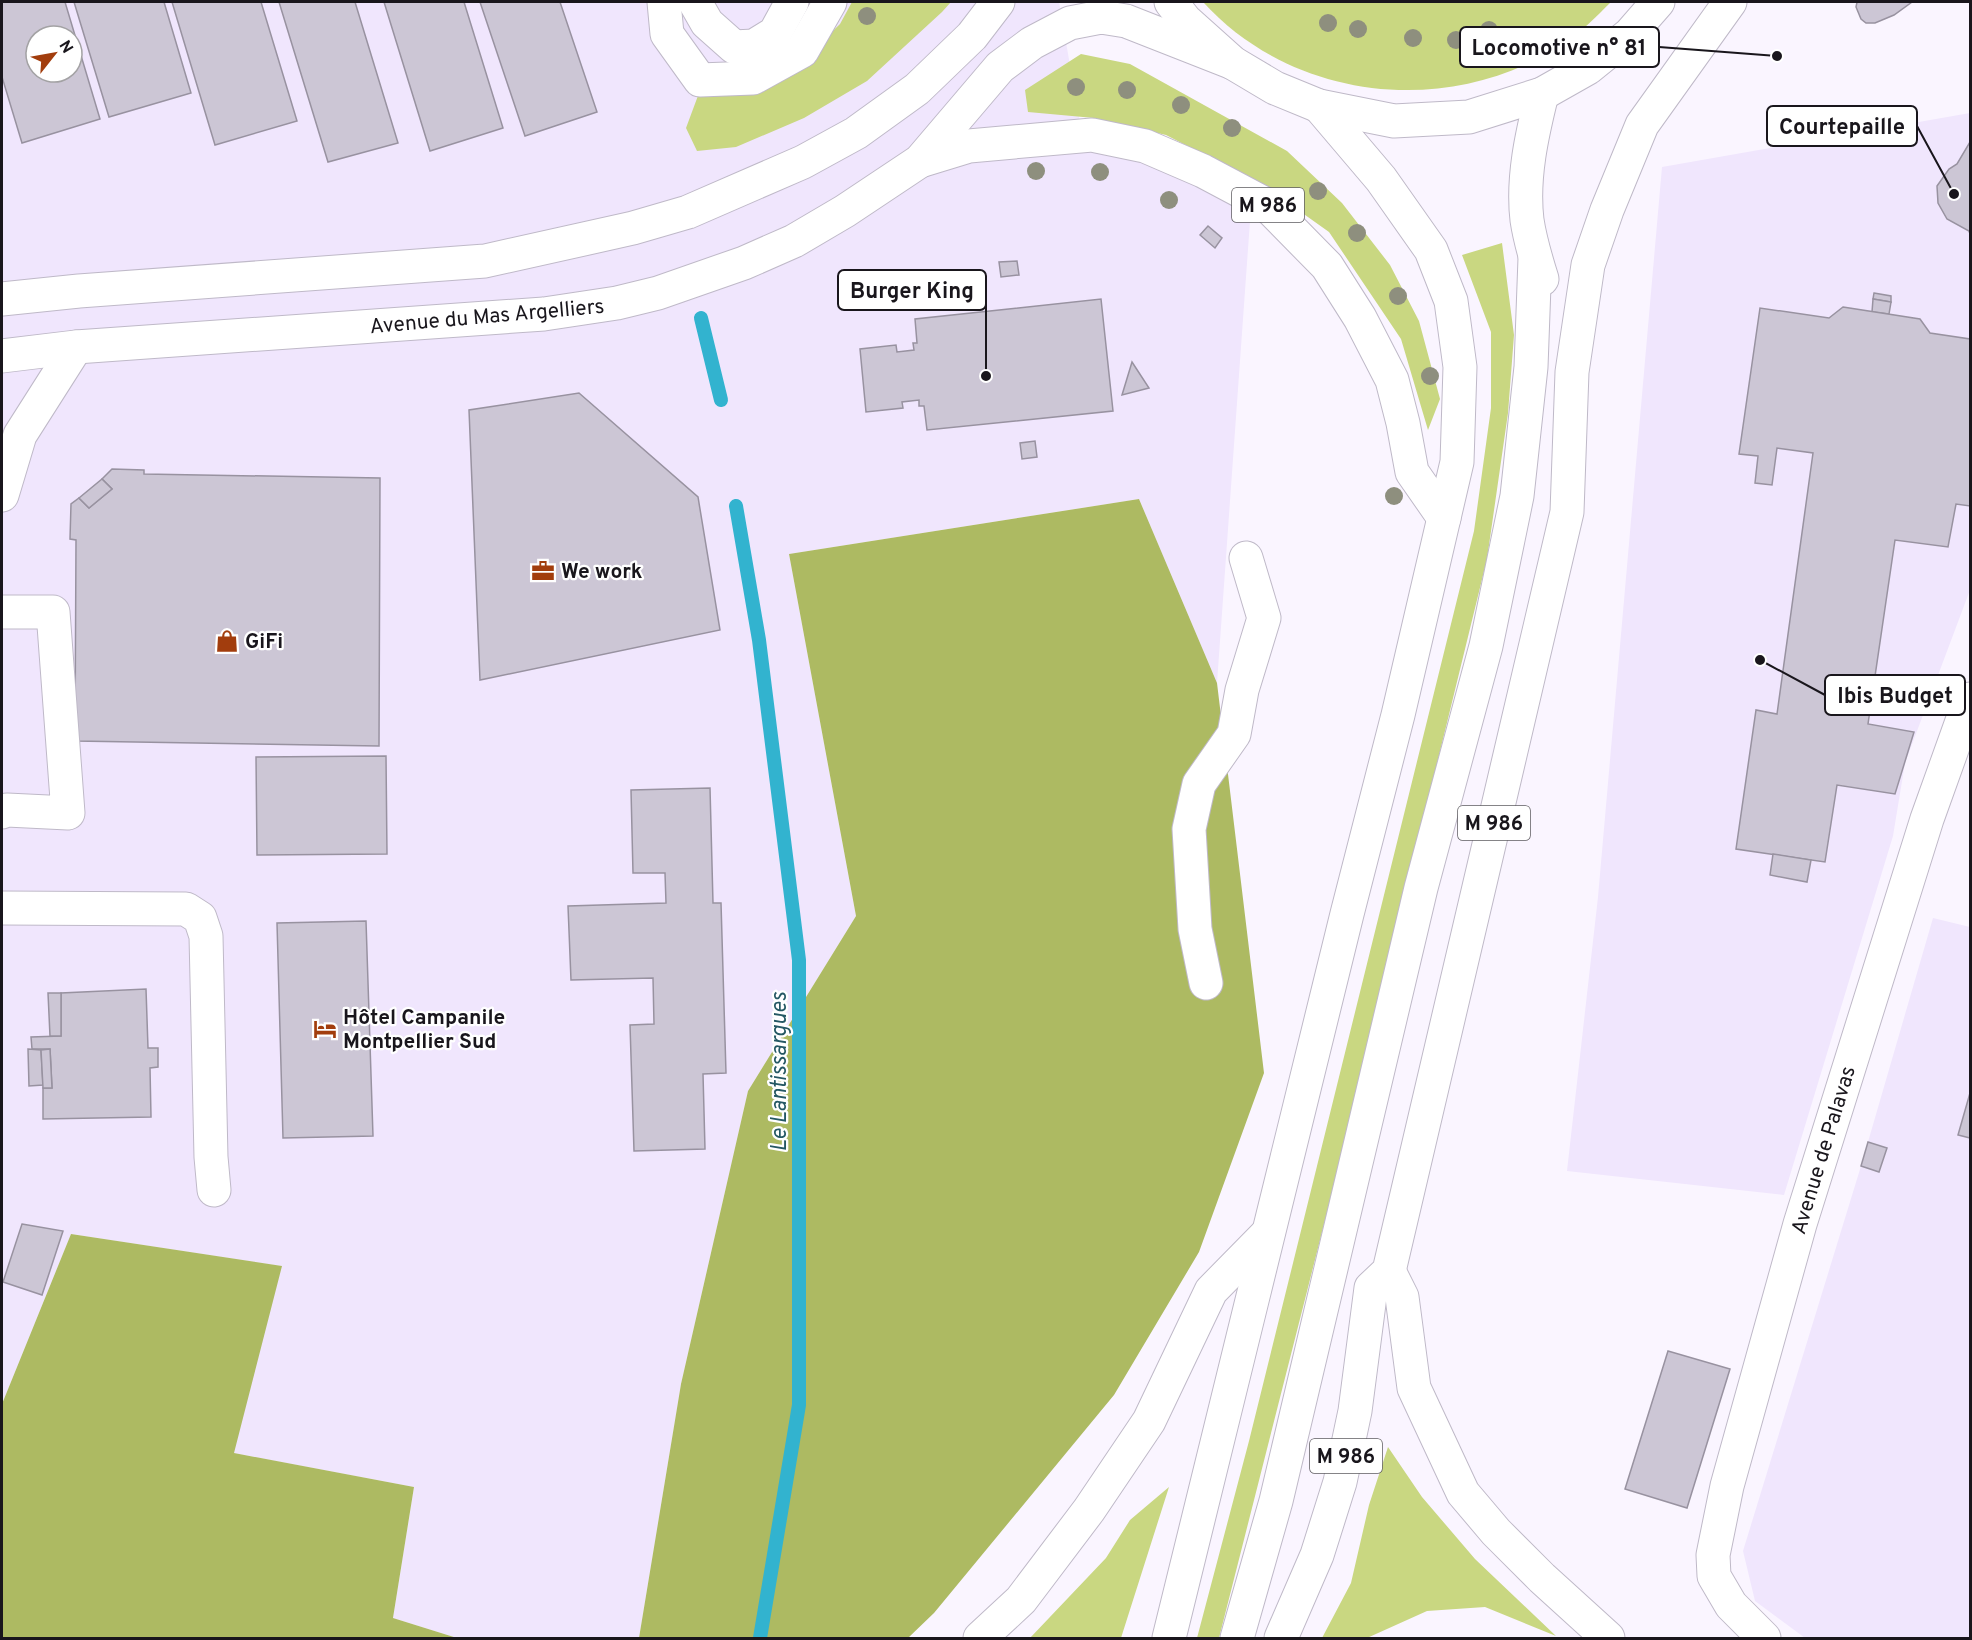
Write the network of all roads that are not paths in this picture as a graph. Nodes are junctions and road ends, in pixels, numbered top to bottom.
1 (664, 2) edge
2 (695, 2) edge
3 (792, 2) edge
4 (830, 2) edge
5 (998, 2) edge
6 (1171, 2) edge
7 (1658, 2) edge
8 (1730, 2) edge
9 (1233, 63) junction
10 (1542, 94) junction
11 (1319, 106) junction
12 (920, 161) junction
13 (1535, 258) junction
14 (2, 299) edge
15 (76, 347) junction
16 (2, 356) edge
17 (1572, 372) junction
18 (2, 495) edge
19 (1444, 518) junction
20 (1246, 558) dead end
21 (2, 612) edge
22 (1971, 699) edge
23 (2, 812) edge
24 (2, 908) edge
25 (1206, 983) dead end
26 (214, 1190) dead end
27 (1269, 1233) junction
28 (1389, 1271) junction
29 (980, 1638) edge
30 (1169, 1638) edge
31 (1237, 1638) edge
32 (1281, 1638) edge
33 (1608, 1638) edge
34 (1764, 1638) edge

1 - 4 main road
2 - 3 main road
5 - 14 main road
6 - 9 main road
7 - 10 main road
8 - 17 main road
9 - 11 main road
9 - 12 main road, Avenue du Mas Argelliers
10 - 11 main road
10 - 13 main road, M 986
11 - 19 main road
12 - 15 main road, Avenue du Mas Argelliers
12 - 19 main road, M 986
13 - 17 main road, M 986
13 - 31 main road, M 986
15 - 16 main road, Avenue du Mas Argelliers
15 - 18 main road
17 - 28 main road, M 986
19 - 27 main road
20 - 25 main road
21 - 23 main road
22 - 34 main road, Avenue de Palavas
24 - 26 main road
27 - 29 main road
27 - 30 main road
28 - 32 main road, M 986
28 - 33 main road

